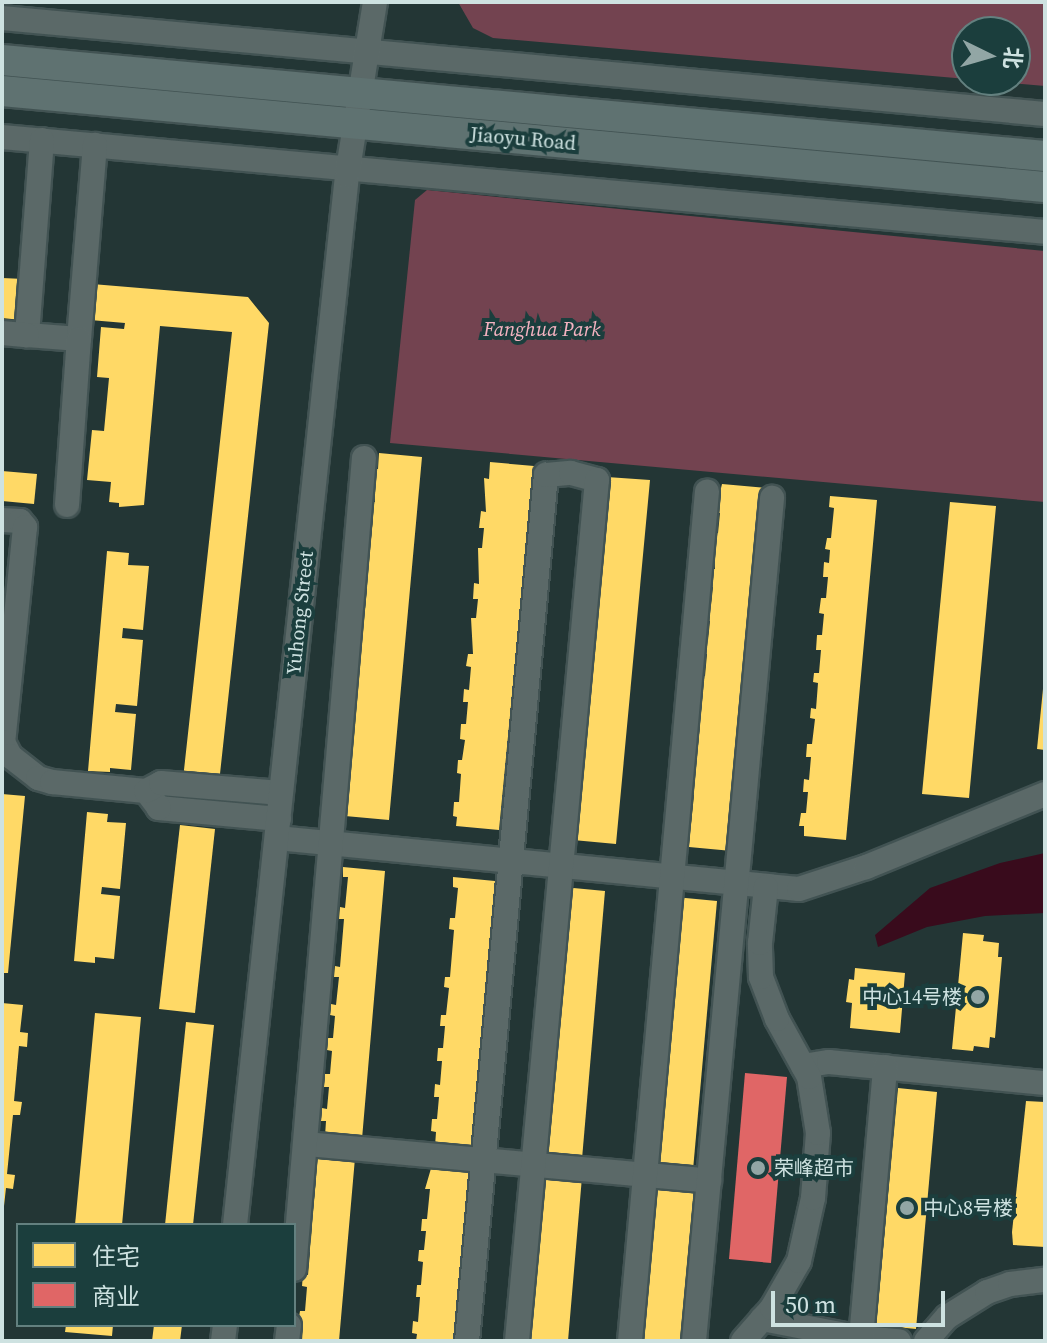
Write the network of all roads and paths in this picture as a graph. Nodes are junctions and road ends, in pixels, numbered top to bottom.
1 (375, 2) edge
2 (2, 18) edge
3 (365, 52) junction
4 (2, 60) edge
5 (2, 91) edge
6 (359, 92) junction
7 (1045, 114) edge
8 (354, 123) junction
9 (2, 137) edge
10 (42, 140) junction
11 (95, 145) junction
12 (1045, 156) edge
13 (348, 168) junction
14 (1045, 187) edge
15 (1045, 232) edge
16 (2, 333) edge
17 (27, 335) junction
18 (79, 339) junction
19 (364, 458) dead end
20 (707, 491) dead end
21 (772, 498) dead end
22 (67, 505) dead end
23 (2, 520) edge
24 (146, 791) junction
25 (281, 793) junction
26 (1045, 794) edge
27 (278, 828) junction
28 (331, 843) junction
29 (511, 861) junction
30 (561, 866) junction
31 (672, 877) junction
32 (736, 884) junction
33 (766, 887) junction
34 (803, 1066) junction
35 (885, 1067) junction
36 (1045, 1083) edge
37 (306, 1144) junction
38 (484, 1160) junction
39 (533, 1165) junction
40 (645, 1175) junction
41 (709, 1181) junction
42 (235, 1223) edge
43 (296, 1248) edge
44 (1045, 1280) edge
45 (762, 1319) junction
46 (861, 1338) junction
47 (467, 1341) edge
48 (517, 1341) edge
49 (630, 1341) edge
50 (694, 1341) edge
51 (743, 1341) edge
52 (899, 1341) edge
53 (926, 1341) edge

1 - 3 street, Yuhong Street
2 - 3 street
3 - 6 street, Yuhong Street
3 - 7 street
4 - 6 main road, Jiaoyu Road
5 - 8 main road, Jiaoyu Road
6 - 8 street, Yuhong Street
6 - 12 main road, Jiaoyu Road
8 - 13 street, Yuhong Street
8 - 14 main road, Jiaoyu Road
9 - 10 street
10 - 11 street
10 - 17 street
11 - 13 street
11 - 18 street
13 - 15 street
13 - 25 street, Yuhong Street
16 - 17 street
17 - 18 street
18 - 22 street
19 - 28 street
20 - 31 street
21 - 32 street
23 - 24 street
24 - 25 street
24 - 27 street
25 - 27 street, Yuhong Street
26 - 33 street
27 - 28 street
27 - 42 street, Yuhong Street
28 - 29 street
28 - 37 street
29 - 30 street
29 - 30 street
29 - 38 street
30 - 31 street
30 - 39 street
31 - 32 street
31 - 40 street
32 - 33 street
32 - 41 street
33 - 34 street
34 - 35 street
34 - 45 street
35 - 36 street
35 - 46 street
37 - 38 street
37 - 43 street
38 - 39 street
38 - 47 street
39 - 40 street
39 - 48 street
40 - 41 street
40 - 49 street
41 - 50 street
44 - 53 street
45 - 46 street
45 - 51 street
46 - 52 street

